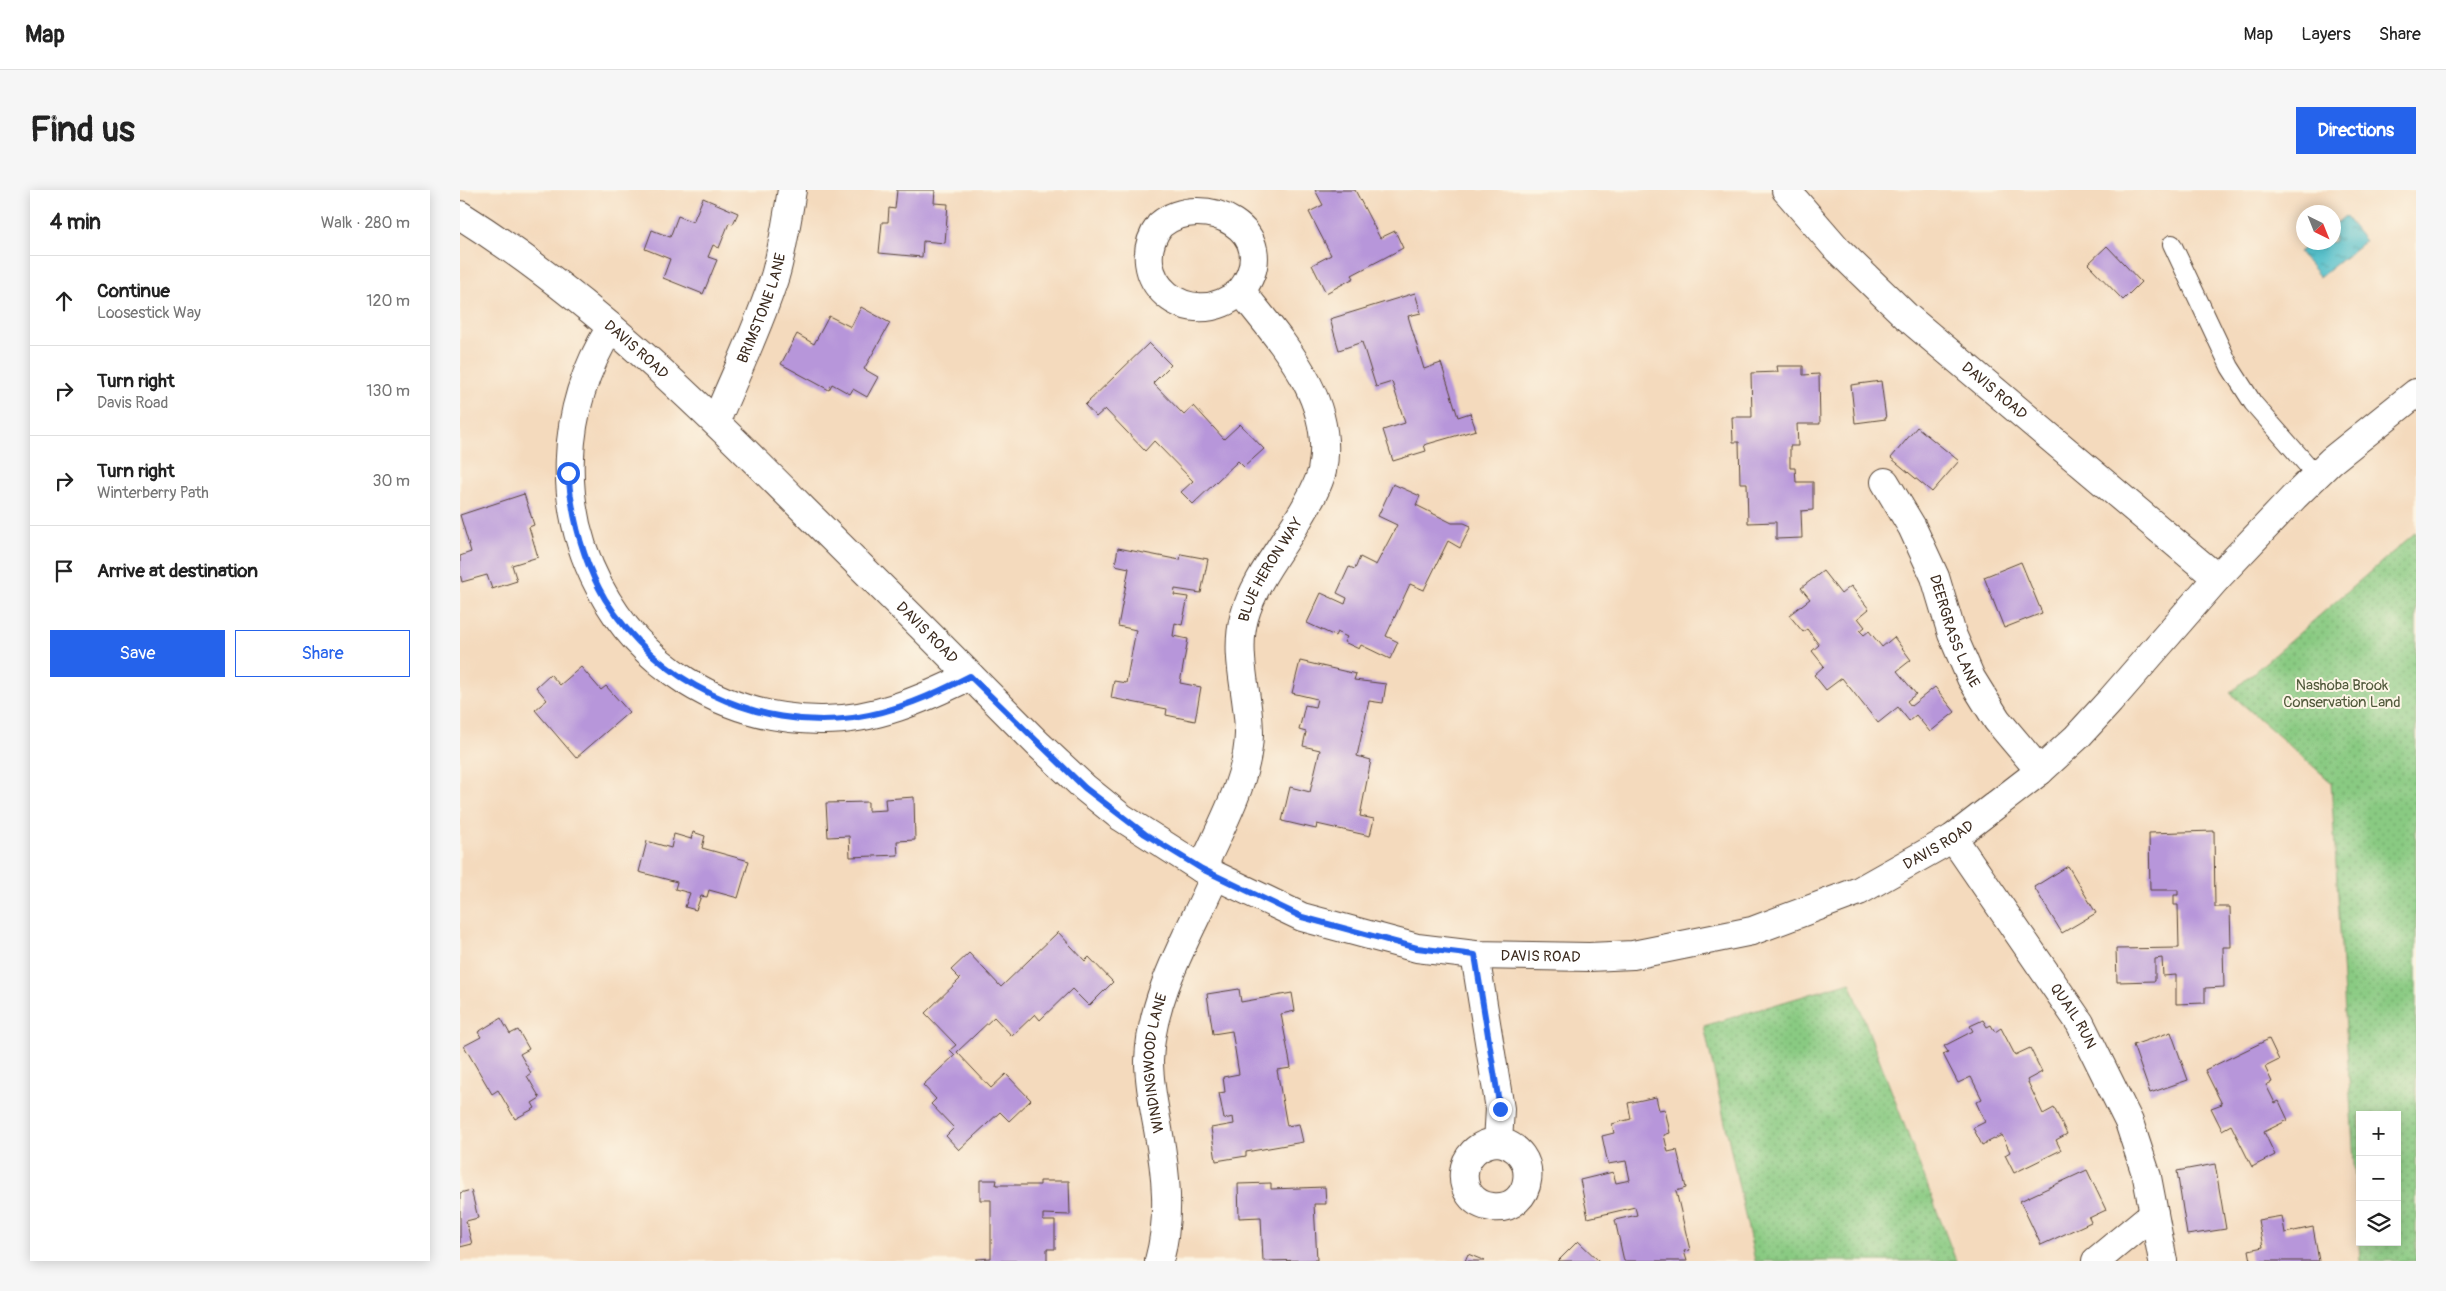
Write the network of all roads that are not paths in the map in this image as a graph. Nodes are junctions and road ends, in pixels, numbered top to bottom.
1 (792, 190) edge
2 (1786, 190) edge
3 (460, 215) edge
4 (2172, 244) dead end
5 (1241, 291) dead end
6 (611, 327) junction
7 (2416, 392) edge
8 (716, 421) junction
9 (2316, 475) junction
10 (1885, 482) dead end
11 (2217, 578) junction
12 (970, 676) junction
13 (2040, 771) junction
14 (1953, 838) junction
15 (1209, 872) junction
16 (1475, 955) junction
17 (1498, 1142) dead end
18 (2154, 1214) junction
19 (1159, 1261) edge
20 (2096, 1261) edge
21 (2163, 1261) edge

1 - 8 street, BRIMSTONE LANE
2 - 11 street, DAVIS ROAD
3 - 6 street, DAVIS ROAD
4 - 9 lane
5 - 15 street, BLUE HERON WAY
6 - 8 street, DAVIS ROAD
6 - 12 street
7 - 9 street, DAVIS ROAD
8 - 12 street, DAVIS ROAD
9 - 11 street, DAVIS ROAD
10 - 13 street, DEERGRASS LANE
11 - 13 street, DAVIS ROAD
12 - 15 street, DAVIS ROAD
13 - 14 street, DAVIS ROAD
14 - 16 street, DAVIS ROAD
14 - 18 street, QUAIL RUN
15 - 16 street, DAVIS ROAD
15 - 19 street, WINDINGWOOD LANE
16 - 17 street
18 - 20 street
18 - 21 street, QUAIL RUN

